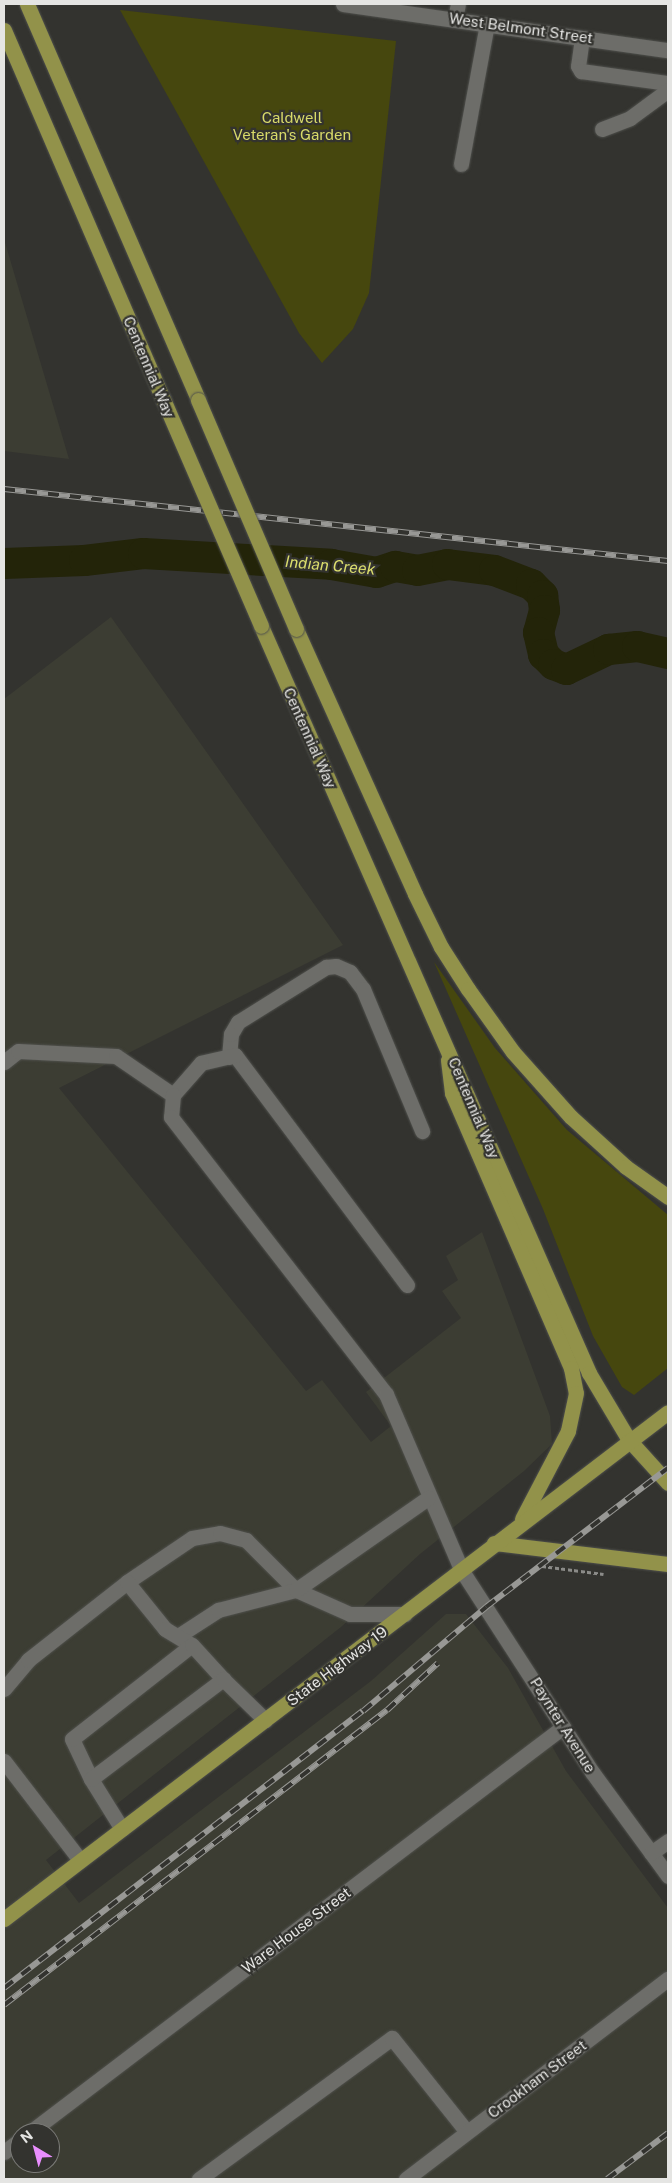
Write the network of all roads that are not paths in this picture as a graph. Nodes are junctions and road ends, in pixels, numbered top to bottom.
1 (27, 4) edge
2 (343, 4) edge
3 (457, 11) edge
4 (487, 24) junction
5 (4, 30) edge
6 (582, 38) junction
7 (668, 50) edge
8 (668, 83) edge
9 (668, 90) edge
10 (602, 129) dead end
11 (461, 164) dead end
12 (446, 1045) junction
13 (229, 1057) junction
14 (4, 1062) edge
15 (173, 1095) junction
16 (422, 1131) dead end
17 (668, 1197) edge
18 (407, 1285) dead end
19 (668, 1412) edge
20 (630, 1440) junction
21 (668, 1483) edge
22 (428, 1498) junction
23 (520, 1523) junction
24 (494, 1543) junction
25 (668, 1564) edge
26 (462, 1570) junction
27 (127, 1582) junction
28 (296, 1590) junction
29 (405, 1614) junction
30 (178, 1636) junction
31 (192, 1644) junction
32 (223, 1679) junction
33 (4, 1689) edge
34 (265, 1720) junction
35 (563, 1727) junction
36 (4, 1761) edge
37 (91, 1779) junction
38 (122, 1829) junction
39 (668, 1841) edge
40 (651, 1853) junction
41 (80, 1860) junction
42 (668, 1876) edge
43 (4, 1919) edge
44 (668, 1979) edge
45 (42, 2123) edge
46 (467, 2132) junction
47 (199, 2179) edge
48 (406, 2179) edge

1 - 17 main road, bridge
2 - 3 street, West Belmont Street
3 - 4 street, West Belmont Street
4 - 6 street, West Belmont Street
4 - 11 street
5 - 12 main road, Centennial Way, bridge
6 - 7 street, West Belmont Street
6 - 8 street
9 - 10 street
12 - 20 main road, Centennial Way
12 - 23 main road
13 - 15 street
13 - 16 street
13 - 18 street
14 - 15 street
15 - 22 street, Paynter Avenue
19 - 20 main road, State Highway 19
20 - 21 main road, Centennial Way
20 - 23 main road, State Highway 19
22 - 26 street, Paynter Avenue
22 - 28 street
23 - 24 main road, State Highway 19
24 - 25 main road
24 - 26 main road, State Highway 19
26 - 29 main road, State Highway 19
26 - 35 street, Paynter Avenue
27 - 28 street
27 - 30 street
27 - 33 street
28 - 29 street
28 - 30 street
29 - 34 main road, State Highway 19
30 - 31 street
31 - 32 street
31 - 37 street
32 - 34 street
32 - 37 street
34 - 38 main road, State Highway 19
35 - 40 street, Paynter Avenue
35 - 45 street, Ware House Street
36 - 41 street
37 - 38 street
38 - 41 main road, State Highway 19
39 - 40 street
40 - 42 street, Paynter Avenue
41 - 43 main road, State Highway 19
44 - 46 street, Crookham Street
46 - 47 street
46 - 48 street, Crookham Street

